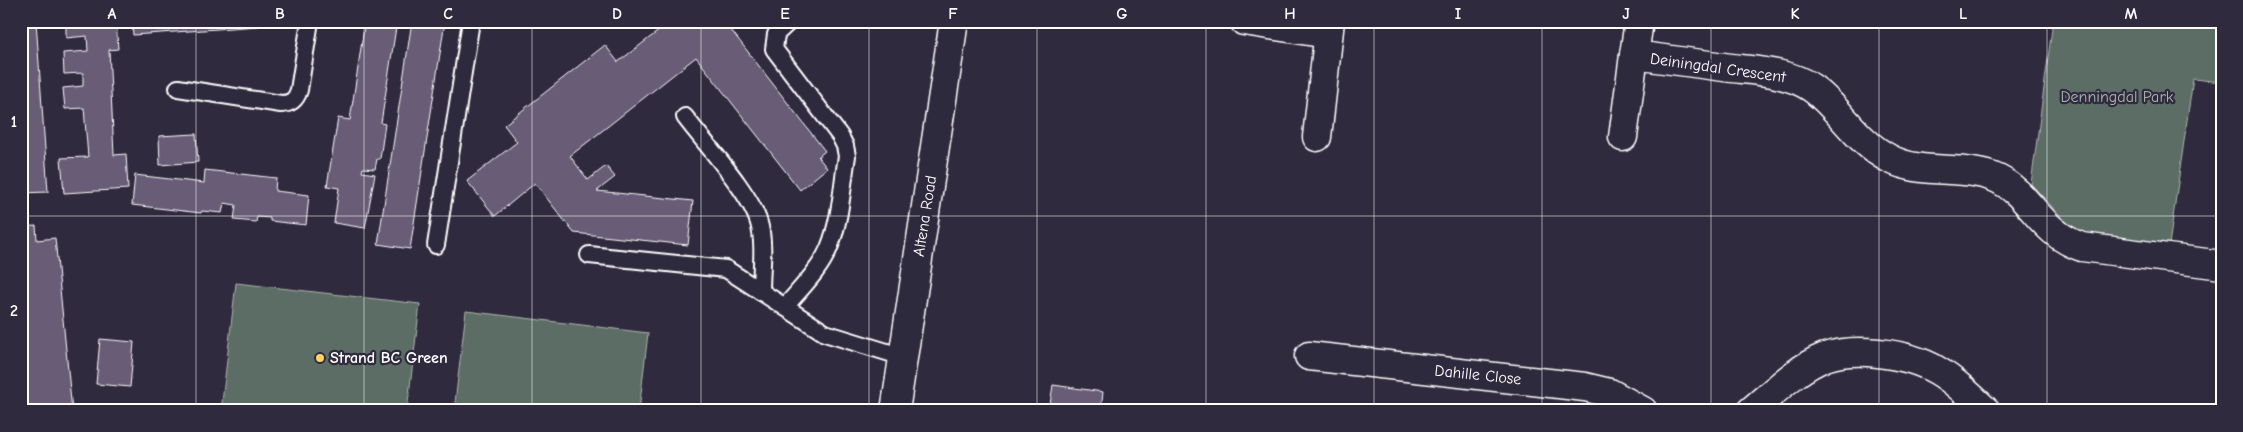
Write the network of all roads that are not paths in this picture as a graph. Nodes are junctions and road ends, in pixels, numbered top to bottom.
1 (310, 21) edge
2 (471, 21) edge
3 (790, 21) edge
4 (954, 21) edge
5 (1244, 21) edge
6 (1638, 21) edge
7 (1329, 27) edge
8 (1634, 55) junction
9 (178, 88) dead end
10 (685, 117) dead end
11 (1623, 137) dead end
12 (1317, 138) dead end
13 (436, 245) dead end
14 (589, 255) dead end
15 (2222, 265) edge
16 (761, 292) junction
17 (786, 307) junction
18 (1309, 356) dead end
19 (903, 357) junction
20 (895, 411) edge
21 (1643, 411) edge
22 (1751, 411) edge
23 (1986, 411) edge

1 - 9 lane
2 - 13 lane
3 - 17 lane
4 - 19 street, Altena Road
5 - 7 street
6 - 8 street, Deiningdal Crescent
7 - 12 street
8 - 11 street, Deiningdal Crescent
8 - 15 street, Deiningdal Crescent
10 - 16 lane
14 - 16 lane
16 - 17 lane
17 - 19 lane
18 - 21 street, Dahille Close
19 - 20 street, Altena Road
22 - 23 street

